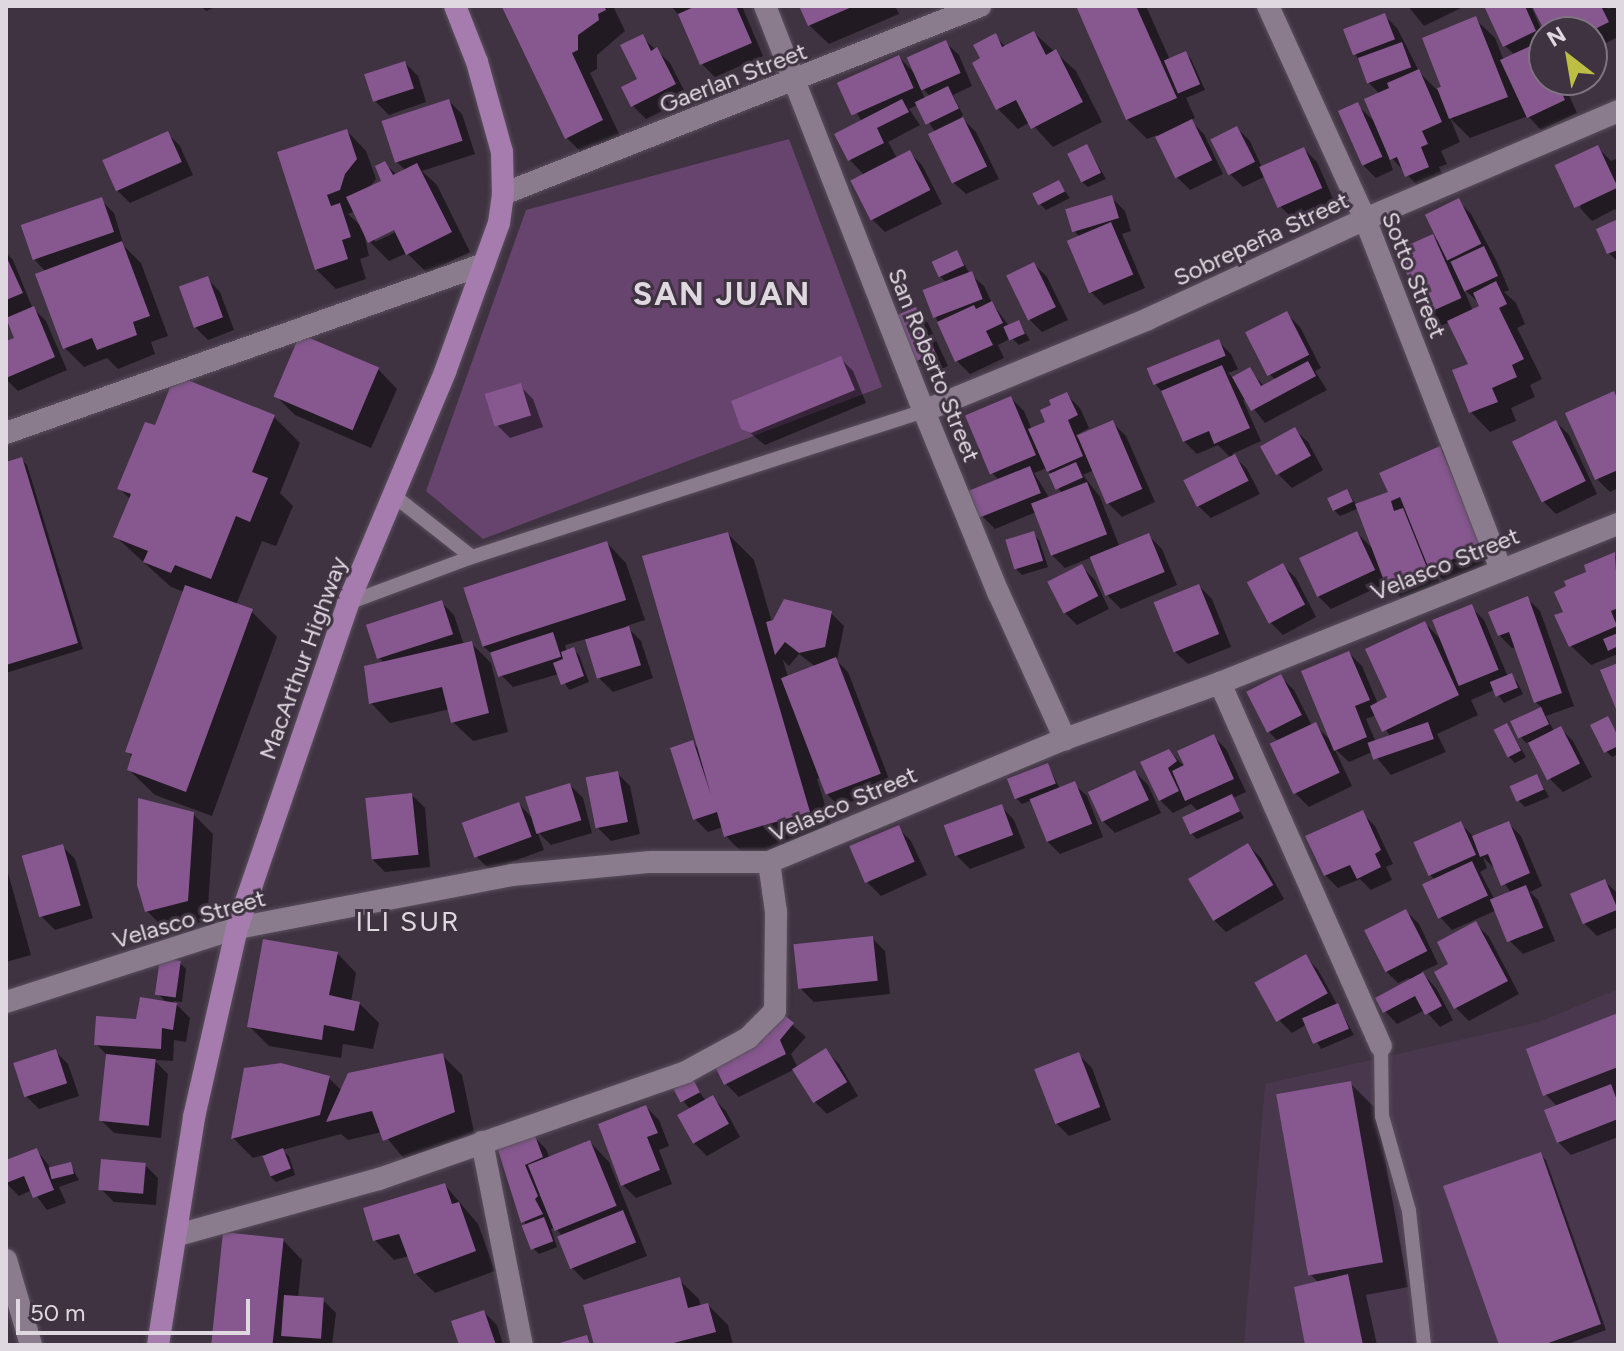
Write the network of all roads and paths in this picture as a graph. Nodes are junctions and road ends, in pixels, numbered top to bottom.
1 (455, 6) edge
2 (765, 6) edge
3 (980, 6) edge
4 (1268, 6) edge
5 (795, 82) junction
6 (1618, 111) edge
7 (503, 194) junction
8 (1365, 219) junction
9 (484, 264) junction
10 (924, 411) junction
11 (6, 433) edge
12 (393, 495) junction
13 (1618, 524) edge
14 (472, 557) junction
15 (1501, 569) junction
16 (348, 603) junction
17 (1220, 683) junction
18 (1065, 739) junction
19 (769, 862) junction
20 (237, 928) junction
21 (6, 1002) edge
22 (1381, 1046) joint
23 (482, 1142) junction
24 (178, 1235) junction
25 (6, 1260) edge
26 (31, 1345) edge
27 (158, 1345) edge
28 (522, 1345) edge
29 (1424, 1345) edge

1 - 7 highway, MacArthur Highway
2 - 5 street, San Roberto Street
3 - 5 street, Gaerlan Street
4 - 8 street, Sotto Street
5 - 7 street, Gaerlan Street
5 - 10 street, San Roberto Street
6 - 8 street, Sobrepeña Street
7 - 9 highway, MacArthur Highway
8 - 10 street, Sobrepeña Street
8 - 15 street, Sotto Street
9 - 11 street
9 - 12 highway, MacArthur Highway
10 - 14 lane
10 - 18 street, San Roberto Street
12 - 14 lane
12 - 16 highway, MacArthur Highway
13 - 15 street, Velasco Street
14 - 16 lane
15 - 17 street, Velasco Street
16 - 20 highway, MacArthur Highway
17 - 18 street, Velasco Street
17 - 22 street
18 - 19 street, Velasco Street
19 - 20 street, Velasco Street
19 - 23 street
20 - 21 street, Velasco Street
20 - 24 highway, MacArthur Highway
22 - 29 lane
23 - 24 street
23 - 28 street
24 - 27 highway, MacArthur Highway
25 - 26 street

